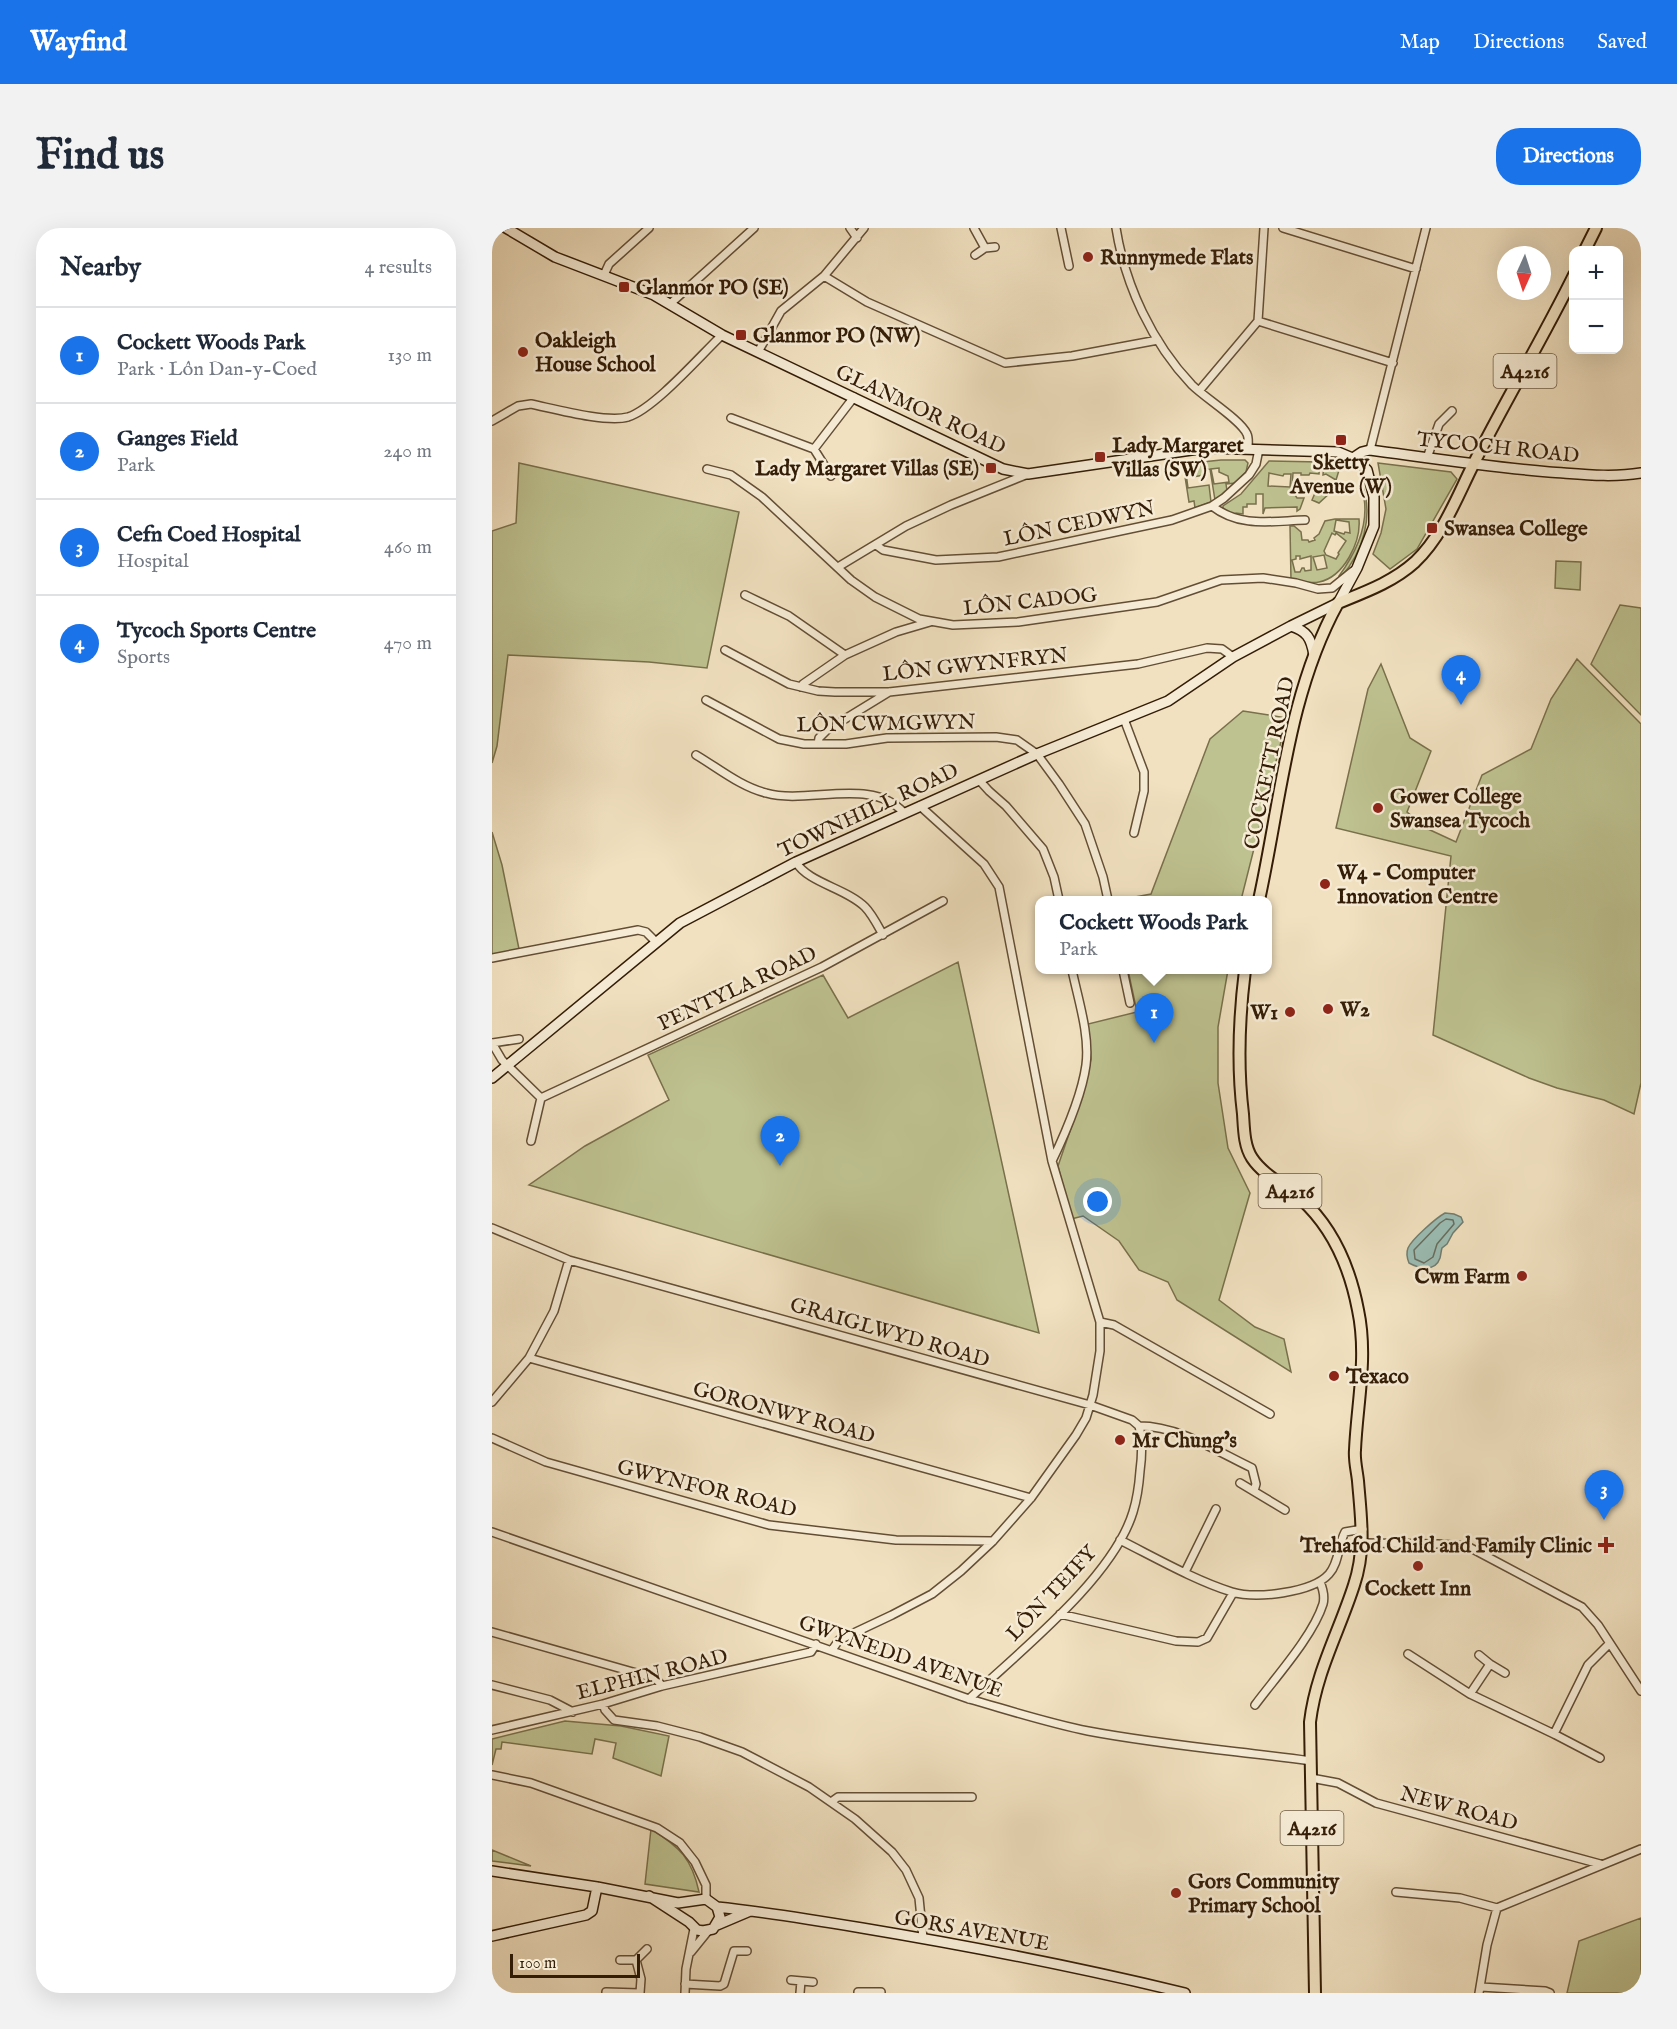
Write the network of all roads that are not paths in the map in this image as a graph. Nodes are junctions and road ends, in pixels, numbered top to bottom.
1 (506, 228) edge
2 (650, 228) edge
3 (754, 228) edge
4 (850, 228) edge
5 (864, 228) edge
6 (974, 228) edge
7 (1061, 228) edge
8 (1116, 228) edge
9 (1264, 228) edge
10 (1283, 228) edge
11 (1426, 228) edge
12 (1596, 228) edge
13 (857, 238) junction
14 (1587, 246) edge
15 (995, 247) dead end
16 (985, 248) junction
17 (975, 255) dead end
18 (1069, 266) dead end
19 (1416, 269) junction
20 (604, 275) junction
21 (824, 276) junction
22 (1569, 285) edge
23 (670, 304) junction
24 (1258, 321) junction
25 (722, 335) junction
26 (1158, 340) junction
27 (758, 352) junction
28 (1393, 363) junction
29 (1199, 392) junction
30 (854, 398) junction
31 (1452, 411) dead end
32 (731, 417) dead end
33 (492, 421) edge
34 (1248, 448) junction
35 (1259, 448) junction
36 (814, 449) junction
37 (1370, 450) junction
38 (1353, 458) junction
39 (1427, 458) junction
40 (1473, 465) junction
41 (707, 469) dead end
42 (1641, 473) edge
43 (1028, 474) junction
44 (831, 476) dead end
45 (1212, 506) junction
46 (1305, 520) dead end
47 (876, 545) junction
48 (1359, 565) junction
49 (838, 567) junction
50 (1374, 589) junction
51 (745, 595) dead end
52 (1338, 603) junction
53 (1328, 621) junction
54 (932, 622) junction
55 (1291, 626) junction
56 (725, 650) dead end
57 (845, 655) junction
58 (1314, 655) junction
59 (1233, 657) junction
60 (801, 687) junction
61 (889, 692) junction
62 (706, 699) dead end
63 (1124, 719) junction
64 (818, 744) junction
65 (1036, 754) junction
66 (696, 755) dead end
67 (980, 780) junction
68 (920, 806) junction
69 (904, 813) junction
70 (1134, 833) dead end
71 (796, 862) junction
72 (1058, 896) edge
73 (1107, 896) edge
74 (1260, 896) edge
75 (943, 901) dead end
76 (883, 935) junction
77 (656, 942) junction
78 (492, 958) edge
79 (1073, 974) edge
80 (1124, 974) edge
81 (1245, 974) edge
82 (1130, 1003) dead end
83 (519, 1039) dead end
84 (492, 1043) edge
85 (506, 1065) junction
86 (492, 1078) edge
87 (541, 1098) junction
88 (531, 1140) dead end
89 (1052, 1161) junction
90 (492, 1228) edge
91 (569, 1260) junction
92 (1100, 1322) junction
93 (529, 1359) junction
94 (492, 1402) edge
95 (1090, 1405) junction
96 (1270, 1414) dead end
97 (1139, 1426) junction
98 (492, 1438) edge
99 (1240, 1484) dead end
100 (1254, 1491) junction
101 (1030, 1498) junction
102 (1216, 1509) dead end
103 (1285, 1510) dead end
104 (1363, 1529) junction
105 (492, 1532) edge
106 (1120, 1540) junction
107 (993, 1541) junction
108 (1363, 1543) junction
109 (1185, 1572) junction
110 (1320, 1581) junction
111 (1233, 1593) junction
112 (1060, 1614) junction
113 (492, 1632) edge
114 (816, 1644) junction
115 (1609, 1644) junction
116 (832, 1650) junction
117 (1408, 1654) dead end
118 (1479, 1655) dead end
119 (1490, 1664) junction
120 (1505, 1673) dead end
121 (492, 1685) edge
122 (662, 1686) junction
123 (1641, 1691) edge
124 (1470, 1694) junction
125 (969, 1699) junction
126 (603, 1704) junction
127 (1255, 1705) dead end
128 (573, 1712) junction
129 (492, 1730) edge
130 (1554, 1734) junction
131 (1600, 1758) dead end
132 (1311, 1761) junction
133 (492, 1775) edge
134 (1311, 1778) junction
135 (972, 1797) dead end
136 (831, 1802) junction
137 (1641, 1848) edge
138 (1600, 1864) junction
139 (492, 1871) edge
140 (597, 1887) junction
141 (1396, 1892) dead end
142 (649, 1896) junction
143 (706, 1899) junction
144 (694, 1901) junction
145 (717, 1907) junction
146 (1497, 1908) junction
147 (752, 1910) junction
148 (691, 1925) junction
149 (712, 1928) junction
150 (492, 1936) edge
151 (923, 1938) junction
152 (647, 1949) dead end
153 (747, 1951) dead end
154 (691, 1952) junction
155 (620, 1960) dead end
156 (636, 1960) junction
157 (791, 1980) dead end
158 (801, 1981) junction
159 (813, 1982) dead end
160 (685, 1984) junction
161 (1480, 1990) edge
162 (606, 1991) edge
163 (858, 1992) edge
164 (869, 1992) edge
165 (881, 1992) edge
166 (639, 1993) edge
167 (685, 1993) edge
168 (800, 1993) edge
169 (1185, 1993) edge
170 (1315, 1993) edge
171 (1550, 1993) edge

1 - 20 street, GLANMOR ROAD
2 - 20 street
3 - 23 street
4 - 13 street
5 - 13 street
6 - 16 street
7 - 18 street
8 - 26 street
9 - 24 street
10 - 19 street
11 - 19 street
12 - 14 main road
13 - 21 street
15 - 16 street
16 - 17 street
19 - 28 street
20 - 23 street, GLANMOR ROAD
21 - 26 street
21 - 27 street
22 - 40 main road, A4216
23 - 25 street, GLANMOR ROAD
24 - 28 street
24 - 29 street
25 - 27 street, GLANMOR ROAD
25 - 33 street
26 - 29 street
27 - 30 street, GLANMOR ROAD
28 - 37 street
29 - 34 street
30 - 36 street
30 - 43 street, GLANMOR ROAD
31 - 39 street
32 - 36 street
34 - 35 street, GLANMOR ROAD
34 - 43 street, GLANMOR ROAD
35 - 38 street, GLANMOR ROAD
35 - 45 street, LÔN CEDWYN
36 - 44 street
37 - 38 street
37 - 39 street, TYCOCH ROAD
38 - 48 street
39 - 40 street, TYCOCH ROAD
40 - 42 street, TYCOCH ROAD
40 - 50 main road, A4216
41 - 49 street, LÔN CADOG
43 - 47 street
45 - 46 street
45 - 47 street, LÔN CEDWYN
47 - 49 street
48 - 52 street
48 - 54 street, LÔN CADOG
49 - 54 street, LÔN CADOG
50 - 52 main road, A4216
50 - 53 main road, A4216
51 - 57 street
52 - 53 main road, COCKETT ROAD
52 - 55 street, TOWNHILL ROAD
53 - 58 main road, COCKETT ROAD
54 - 57 street
55 - 58 street
55 - 59 street, TOWNHILL ROAD
56 - 60 street, LÔN GWYNFRYN
57 - 60 street
58 - 74 main road, COCKETT ROAD
59 - 61 street, LÔN GWYNFRYN
59 - 63 street, TOWNHILL ROAD
60 - 61 street, LÔN GWYNFRYN
61 - 64 street
62 - 64 street, LÔN CWMGWYN
63 - 65 street, TOWNHILL ROAD
63 - 70 street
64 - 65 street, LÔN CWMGWYN
65 - 67 street, TOWNHILL ROAD
65 - 73 street
66 - 69 street
67 - 68 street, TOWNHILL ROAD
67 - 72 street
68 - 69 street, TOWNHILL ROAD
68 - 89 street
69 - 71 street, TOWNHILL ROAD
71 - 76 street
71 - 77 street, TOWNHILL ROAD
75 - 76 street, PENTYLA ROAD
76 - 87 street, PENTYLA ROAD
77 - 78 street
77 - 85 street, TOWNHILL ROAD
79 - 89 street
80 - 82 street
81 - 104 main road, A4216
83 - 84 street
84 - 85 street
85 - 86 street, TOWNHILL ROAD
85 - 87 street
87 - 88 street
89 - 92 street
90 - 91 street, GRAIGLWYD ROAD
91 - 93 street
91 - 95 street, GRAIGLWYD ROAD
92 - 95 street
92 - 96 street
93 - 94 street
93 - 101 street, GORONWY ROAD
95 - 97 street, GRAIGLWYD ROAD
95 - 101 street
97 - 100 street, GRAIGLWYD ROAD
97 - 106 street, LÔN TEIFY
98 - 107 street, GWYNFOR ROAD
99 - 100 street
100 - 103 street
101 - 107 street
102 - 109 street
104 - 108 main road, A4216
104 - 110 street
105 - 114 street, GWYNEDD AVENUE
106 - 109 street
106 - 112 street, LÔN TEIFY
107 - 116 street
108 - 115 street
108 - 132 main road, A4216
109 - 111 street
110 - 111 street
110 - 127 street
111 - 112 street
112 - 125 street, LÔN TEIFY
113 - 122 street
114 - 116 street, GWYNEDD AVENUE
114 - 122 street, ELPHIN ROAD
115 - 123 street
115 - 130 street
116 - 125 street, GWYNEDD AVENUE
117 - 124 street
118 - 119 street
119 - 120 street
119 - 124 street
121 - 128 street
122 - 126 street, ELPHIN ROAD
124 - 130 street
125 - 132 street, GWYNEDD AVENUE
126 - 128 street, ELPHIN ROAD
126 - 136 street
128 - 129 street, ELPHIN ROAD
130 - 131 street
132 - 134 main road, A4216
133 - 143 street
134 - 138 street, NEW ROAD
134 - 170 main road, A4216
135 - 136 street
136 - 151 street
137 - 138 street
138 - 146 street
139 - 140 street
140 - 142 street
140 - 150 street
141 - 146 street
142 - 144 street
142 - 148 street
143 - 144 street
143 - 145 street
144 - 148 street
145 - 147 street, GORS AVENUE
145 - 149 street
146 - 161 street
147 - 149 street
147 - 151 street, GORS AVENUE
148 - 149 street
148 - 154 street
149 - 154 street
151 - 169 street, GORS AVENUE
152 - 156 street
153 - 160 street
154 - 160 street
155 - 156 street
156 - 166 street
157 - 158 street
158 - 159 street
158 - 168 street
160 - 167 street
161 - 171 street
162 - 166 street
163 - 164 street
164 - 165 street

